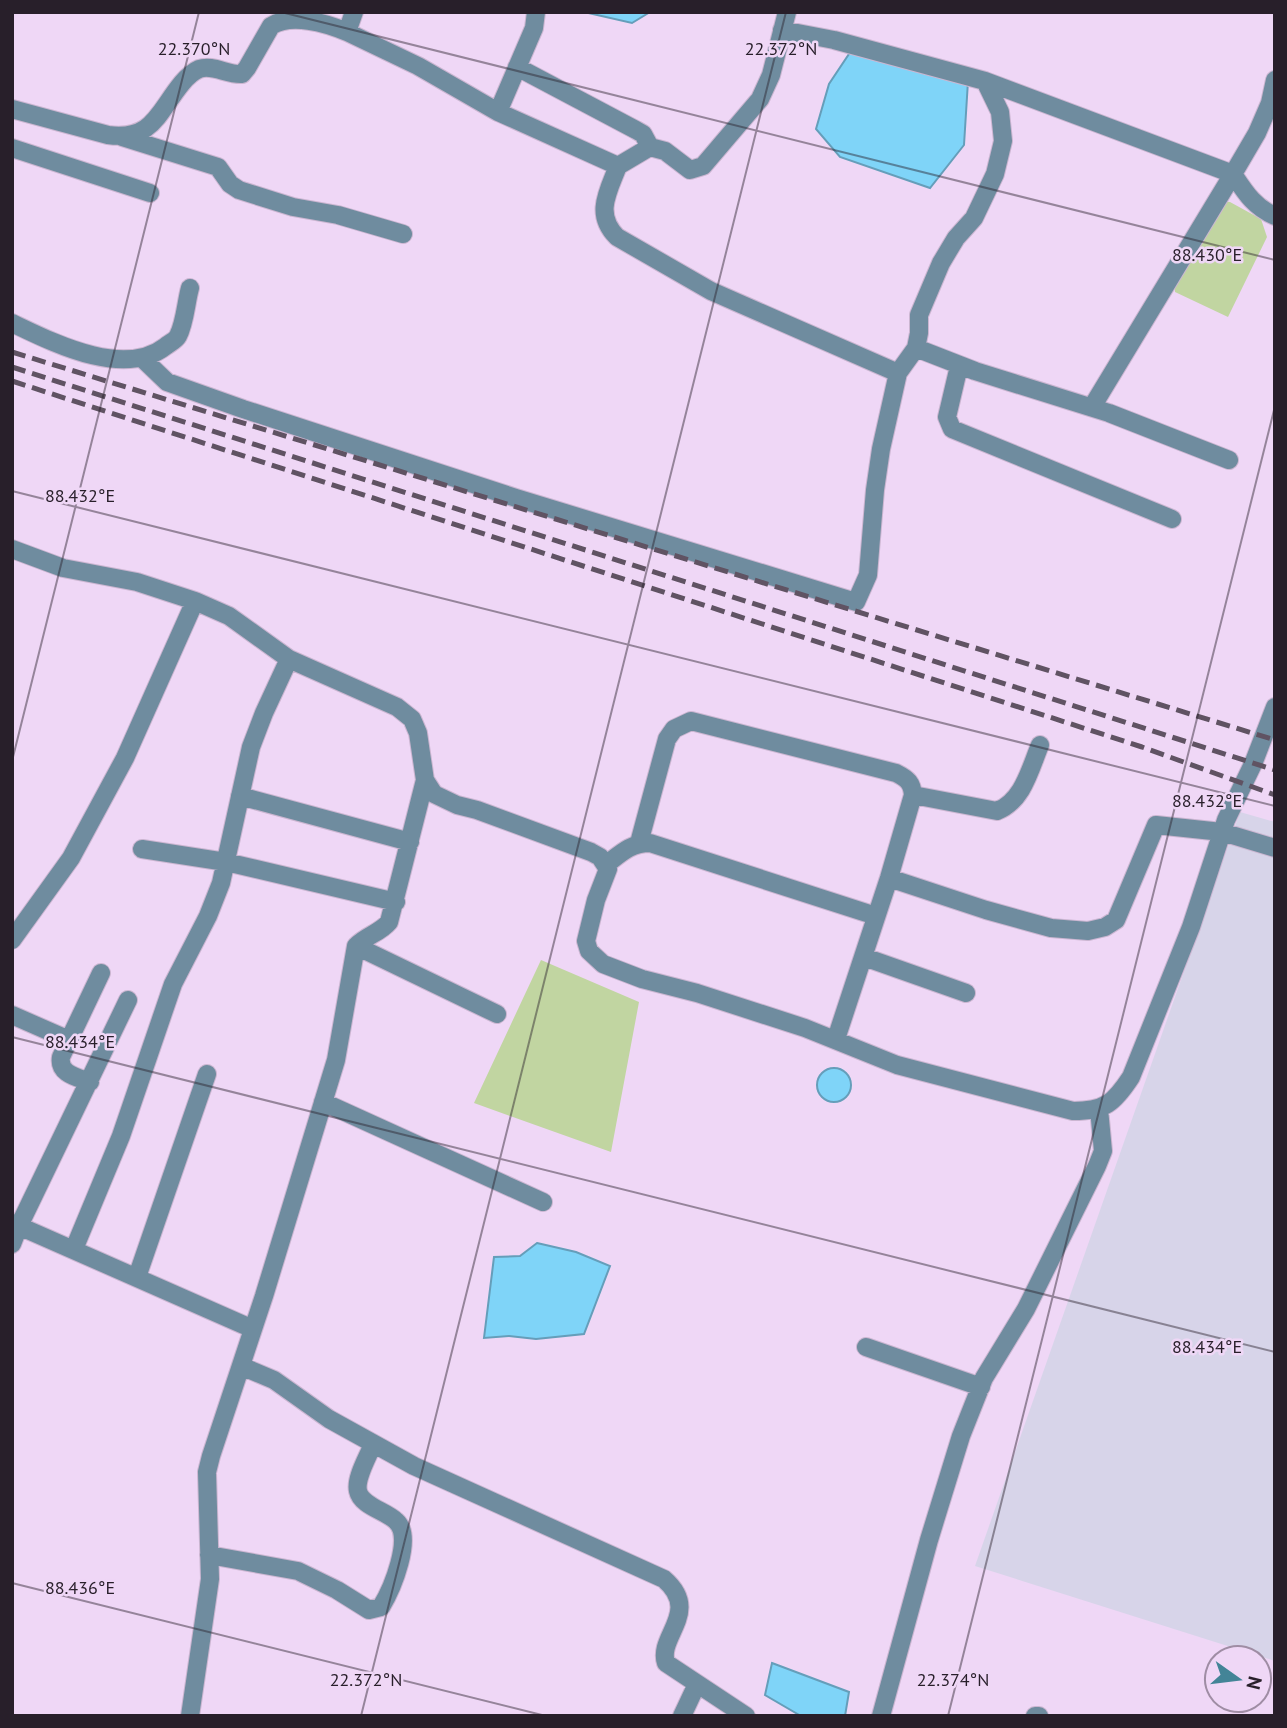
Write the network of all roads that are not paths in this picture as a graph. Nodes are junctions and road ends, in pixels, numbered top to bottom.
1 (354, 12) edge
2 (536, 12) edge
3 (787, 12) edge
4 (782, 30) junction
5 (347, 32) junction
6 (517, 68) junction
7 (1275, 80) edge
8 (985, 81) junction
9 (12, 108) edge
10 (498, 112) junction
11 (122, 137) junction
12 (650, 147) junction
13 (12, 148) edge
14 (618, 166) junction
15 (1233, 174) junction
16 (150, 194) dead end
17 (1275, 216) edge
18 (403, 234) dead end
19 (190, 288) dead end
20 (12, 323) edge
21 (916, 348) junction
22 (144, 359) junction
23 (959, 366) junction
24 (898, 373) junction
25 (1091, 407) junction
26 (1229, 460) dead end
27 (1172, 519) dead end
28 (12, 549) edge
29 (195, 601) junction
30 (289, 659) junction
31 (1275, 707) edge
32 (1040, 745) dead end
33 (425, 780) junction
34 (913, 795) junction
35 (240, 796) junction
36 (1222, 832) junction
37 (410, 842) junction
38 (639, 843) junction
39 (1275, 848) edge
40 (142, 849) dead end
41 (226, 862) junction
42 (607, 864) junction
43 (889, 877) junction
44 (396, 902) junction
45 (876, 916) junction
46 (12, 940) edge
47 (356, 946) junction
48 (864, 957) junction
49 (101, 973) dead end
50 (965, 993) dead end
51 (128, 1000) dead end
52 (498, 1014) dead end
53 (12, 1015) edge
54 (836, 1039) junction
55 (69, 1040) junction
56 (207, 1074) dead end
57 (90, 1082) junction
58 (323, 1102) junction
59 (1099, 1109) junction
60 (543, 1202) dead end
61 (15, 1224) edge
62 (12, 1244) edge
63 (74, 1249) junction
64 (137, 1277) junction
65 (253, 1329) junction
66 (866, 1347) dead end
67 (241, 1366) junction
68 (981, 1387) junction
69 (373, 1444) junction
70 (209, 1555) junction
71 (697, 1684) junction
72 (190, 1716) edge
73 (682, 1716) edge
74 (746, 1716) edge
75 (881, 1716) edge

1 - 5 street
2 - 6 street
3 - 4 street
4 - 8 street
4 - 12 street
5 - 10 street
5 - 11 street
6 - 10 street
6 - 12 street
7 - 15 street
8 - 15 street
8 - 21 street
9 - 11 street
10 - 14 street
11 - 18 street
12 - 14 street
13 - 16 street
14 - 24 street
15 - 17 street
15 - 25 street
19 - 22 street
20 - 22 street
21 - 23 street
21 - 24 street
22 - 24 street
23 - 25 street
23 - 27 street
25 - 26 street
28 - 29 street
29 - 30 street
29 - 46 street
30 - 33 street
30 - 35 street
31 - 36 street
32 - 34 street
33 - 37 street
33 - 42 street
34 - 38 street
34 - 43 street
35 - 37 street
35 - 41 street
36 - 39 street
36 - 43 street
36 - 59 street
37 - 44 street
38 - 42 street
38 - 45 street
40 - 41 street
41 - 44 street
41 - 63 street
42 - 54 street
43 - 45 street
44 - 47 street
45 - 48 street
47 - 52 street
47 - 58 street
48 - 50 street
48 - 54 street
49 - 55 street
51 - 57 street
53 - 55 street
54 - 59 street
55 - 57 street
56 - 64 street
57 - 61 street
58 - 60 street
58 - 65 street
59 - 68 street
61 - 62 street
61 - 63 street
63 - 64 street
64 - 65 street
65 - 67 street
66 - 68 street
67 - 69 street
67 - 70 street
68 - 75 street
69 - 70 street
69 - 71 street
70 - 72 street
71 - 73 street
71 - 74 street

